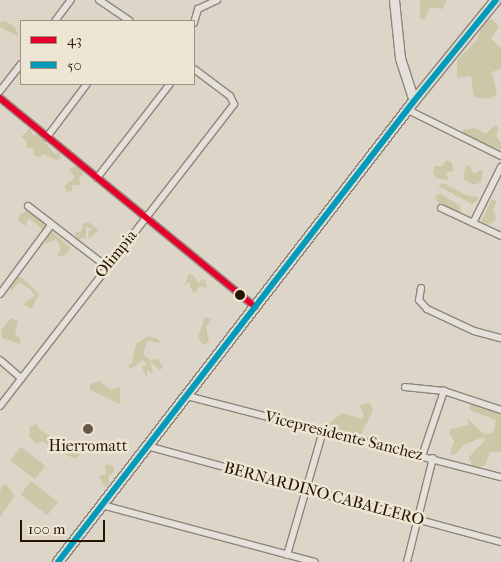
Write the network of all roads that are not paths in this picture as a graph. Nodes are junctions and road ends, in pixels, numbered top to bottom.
1 (72, 0) edge
2 (99, 0) edge
3 (217, 0) edge
4 (394, 0) edge
5 (496, 0) edge
6 (56, 20) edge
7 (129, 20) edge
8 (195, 20) edge
9 (20, 65) edge
10 (195, 70) edge
11 (85, 85) edge
12 (169, 85) edge
13 (0, 91) edge
14 (0, 98) edge
15 (414, 102) junction
16 (408, 110) junction
17 (47, 137) junction
18 (501, 156) edge
19 (501, 167) edge
20 (97, 178) junction
21 (28, 206) dead end
22 (441, 208) dead end
23 (146, 218) junction
24 (472, 223) junction
25 (51, 225) junction
26 (501, 236) edge
27 (106, 266) junction
28 (421, 288) dead end
29 (0, 294) edge
30 (255, 307) junction
31 (501, 338) edge
32 (0, 360) edge
33 (21, 378) junction
34 (404, 387) dead end
35 (444, 391) junction
36 (186, 396) junction
37 (0, 406) edge
38 (501, 410) edge
39 (323, 431) junction
40 (147, 446) junction
41 (422, 456) junction
42 (433, 458) junction
43 (501, 476) edge
44 (307, 488) junction
45 (102, 505) junction
46 (416, 519) junction
47 (501, 542) edge
48 (287, 555) junction
49 (58, 562) edge
50 (314, 562) edge
51 (407, 562) edge

1 - 6 street
2 - 7 street
3 - 8 street
4 - 15 street
5 - 15 main road
9 - 13 street
10 - 23 street, Olimpia
11 - 17 street
12 - 20 street
14 - 17 street
15 - 16 main road
16 - 18 street
16 - 30 main road
17 - 20 street
19 - 24 street
20 - 23 street
21 - 25 street
22 - 24 street
23 - 27 street, Olimpia
23 - 30 street
24 - 26 street
25 - 27 street
25 - 29 street
27 - 33 street, Olimpia
28 - 31 street
30 - 36 main road
32 - 33 street
33 - 37 street, Olimpia
34 - 35 street
35 - 38 street
35 - 41 street
36 - 39 street, Vicepresidente Sanchez
36 - 40 main road
39 - 41 street, Vicepresidente Sanchez
39 - 44 street
40 - 44 street, BERNARDINO CABALLERO
40 - 45 main road
41 - 42 street, Vicepresidente Sanchez
42 - 43 street, Vicepresidente Sanchez
42 - 46 street
44 - 46 street, BERNARDINO CABALLERO
44 - 48 street
45 - 48 street
45 - 49 main road
46 - 47 street, BERNARDINO CABALLERO
46 - 51 street
48 - 50 street

